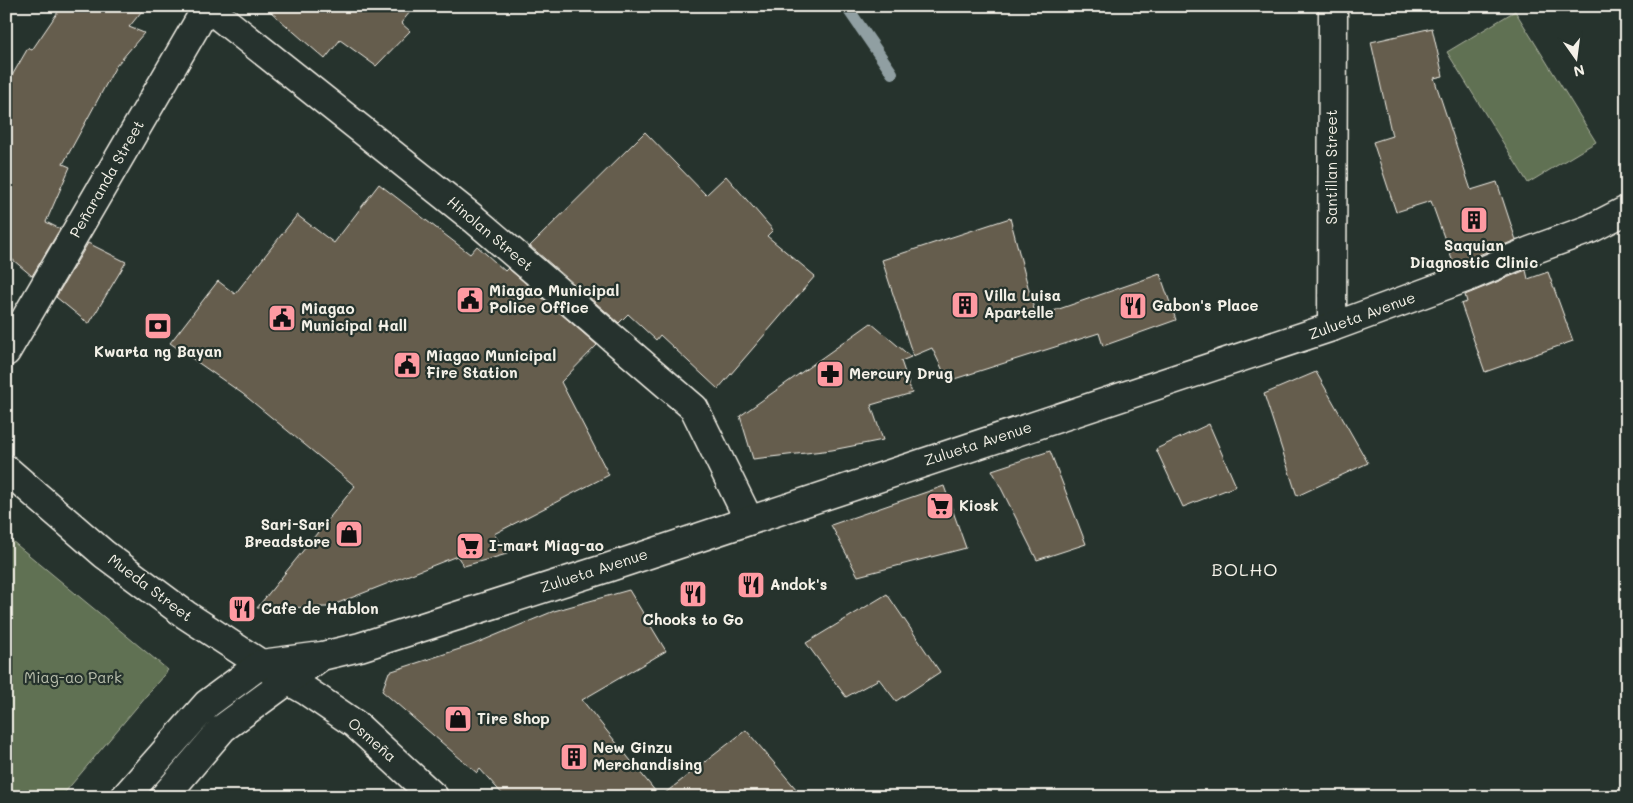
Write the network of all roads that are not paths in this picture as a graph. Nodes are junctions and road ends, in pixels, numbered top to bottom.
1 (207, 6) edge
2 (1333, 6) edge
3 (1627, 210) edge
4 (1332, 327) junction
5 (6, 352) edge
6 (6, 470) edge
7 (750, 520) junction
8 (322, 656) junction
9 (261, 664) junction
10 (297, 686) junction
11 (125, 797) edge
12 (164, 797) edge
13 (434, 797) edge

1 - 5 street, Peñaranda Street
1 - 7 street, Hinolan Street
2 - 4 street, Santillan Street
3 - 4 street, Zulueta Avenue
4 - 7 street, Zulueta Avenue
6 - 9 street, Mueda Street
7 - 8 street, Zulueta Avenue
8 - 9 street, Zulueta Avenue
8 - 10 street, Zulueta Avenue
9 - 10 street, Mueda Street
9 - 11 street, Zulueta Avenue
10 - 12 street, Zulueta Avenue
10 - 13 street, Osmeña

